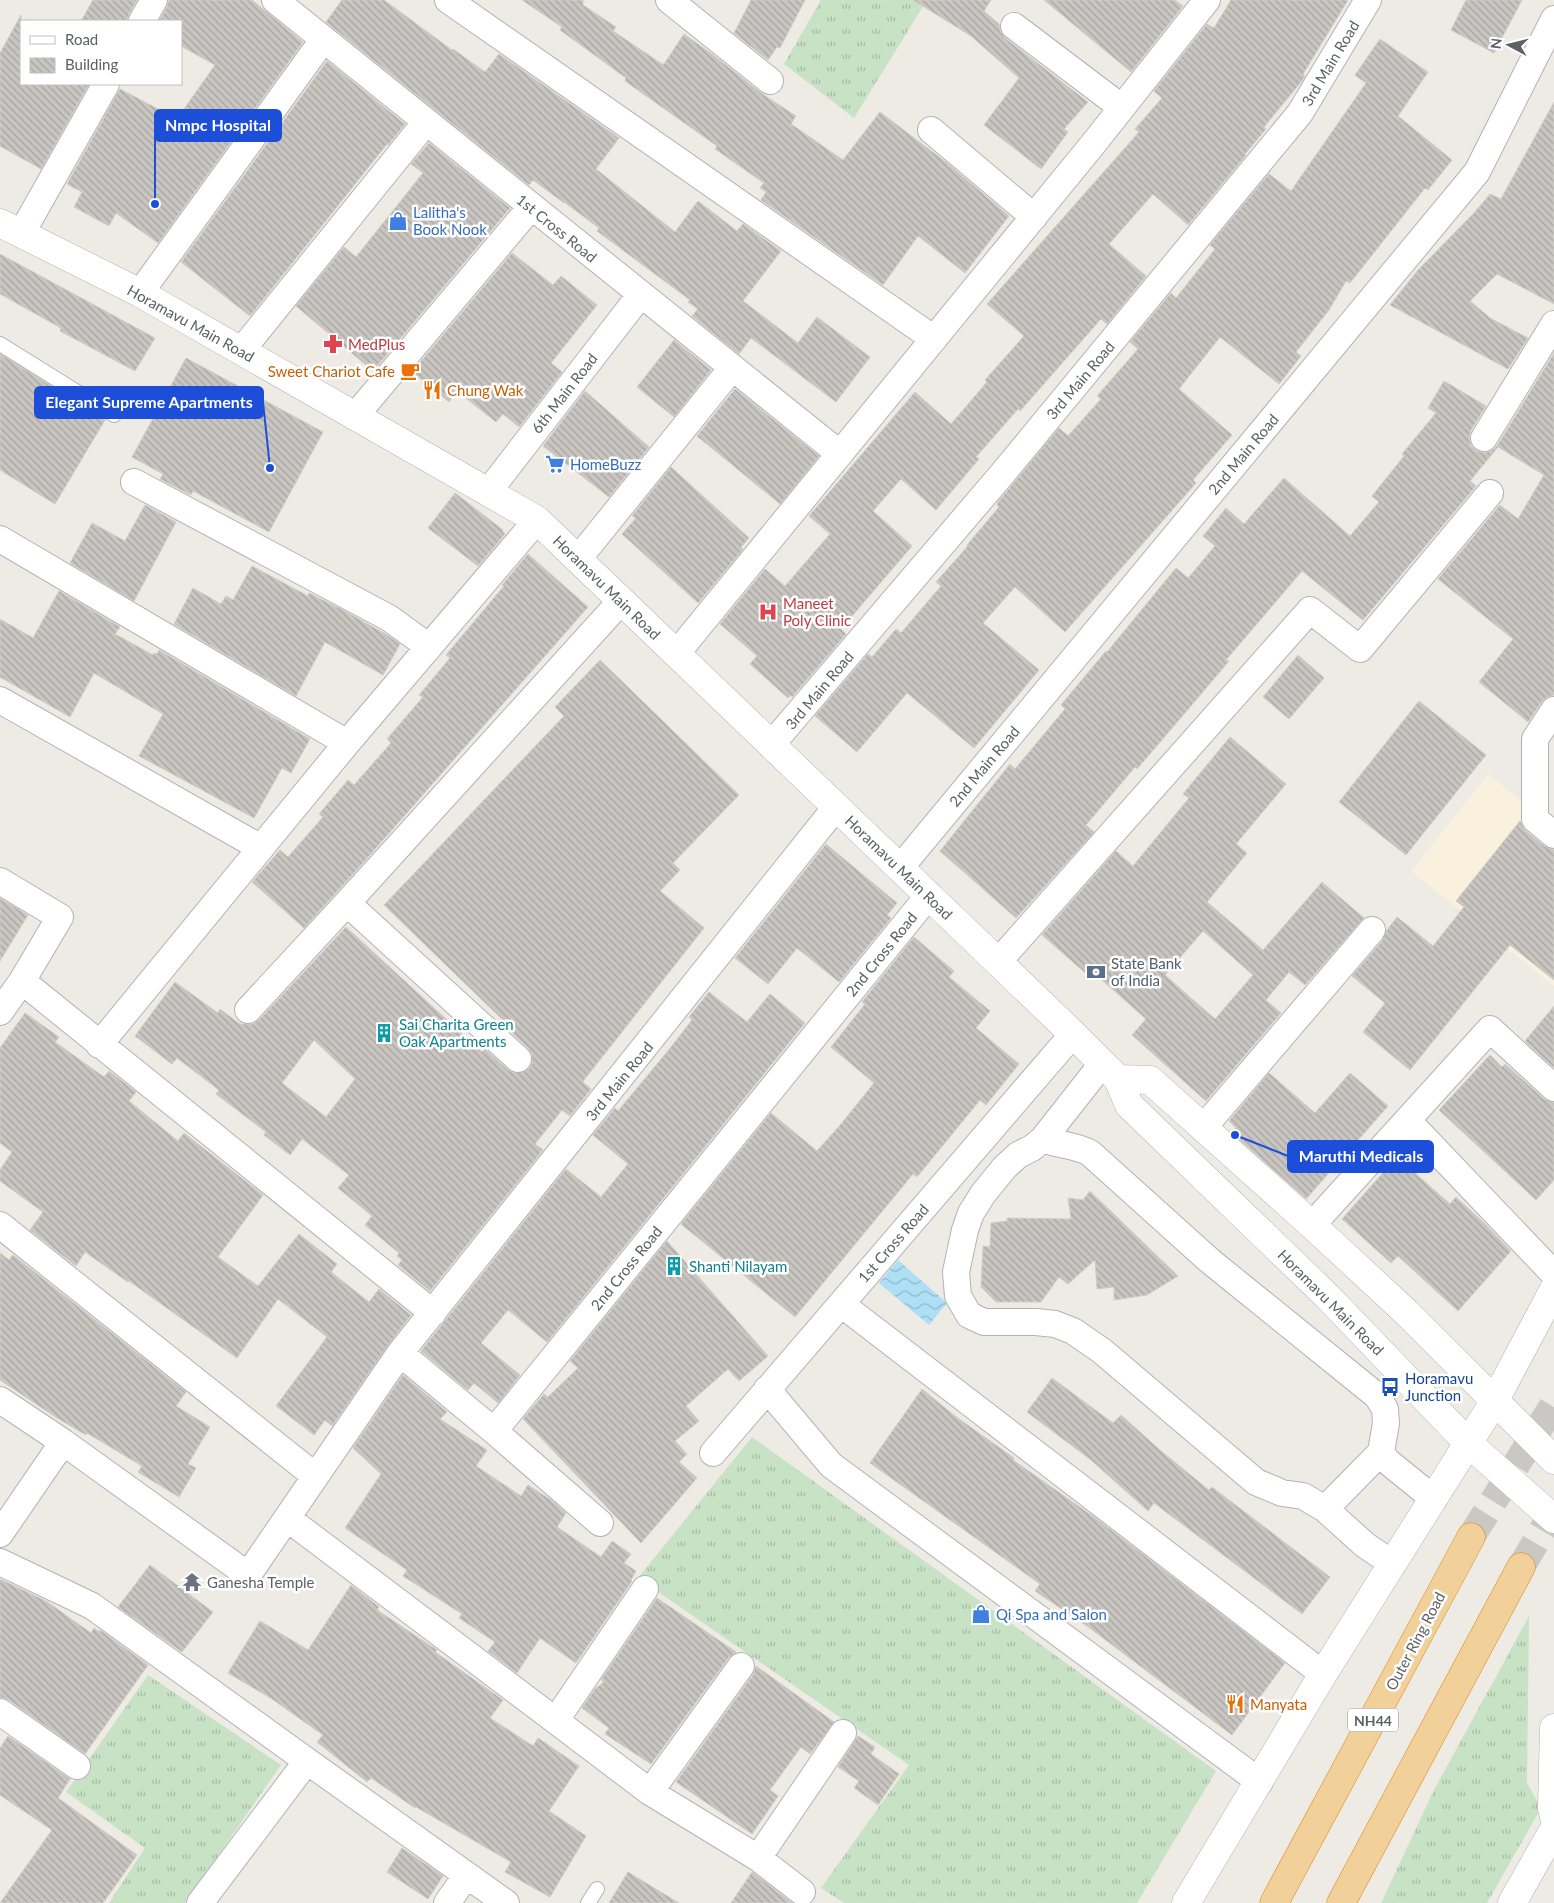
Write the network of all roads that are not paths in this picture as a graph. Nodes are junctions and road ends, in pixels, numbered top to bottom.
1 (154, 0) edge
2 (275, 0) edge
3 (448, 0) edge
4 (669, 0) edge
5 (1368, 0) edge
6 (1198, 3) edge
7 (1554, 19) edge
8 (143, 20) edge
9 (1014, 26) dead end
10 (322, 40) junction
11 (770, 81) dead end
12 (105, 85) edge
13 (1122, 107) junction
14 (426, 122) junction
15 (931, 130) dead end
16 (530, 206) junction
17 (1034, 217) junction
18 (10, 229) edge
19 (140, 293) junction
20 (641, 294) junction
21 (1554, 324) edge
22 (934, 340) junction
23 (0, 344) edge
24 (241, 351) junction
25 (732, 368) junction
26 (114, 414) dead end
27 (355, 416) junction
28 (1484, 438) dead end
29 (840, 454) junction
30 (134, 482) dead end
31 (488, 492) junction
32 (1490, 493) dead end
33 (537, 520) junction
34 (0, 539) edge
35 (578, 558) junction
36 (621, 601) junction
37 (429, 647) junction
38 (676, 654) junction
39 (0, 700) edge
40 (1554, 710) edge
41 (347, 743) junction
42 (771, 745) junction
43 (836, 808) junction
44 (1554, 835) edge
45 (261, 848) junction
46 (900, 868) junction
47 (0, 881) edge
48 (929, 895) junction
49 (347, 903) junction
50 (1372, 930) dead end
51 (998, 962) junction
52 (22, 981) junction
53 (248, 1010) dead end
54 (0, 1012) edge
55 (1073, 1034) junction
56 (99, 1045) junction
57 (518, 1059) dead end
58 (1110, 1071) junction
59 (1554, 1088) edge
60 (1408, 1121) junction
61 (1203, 1128) junction
62 (1042, 1139) junction
63 (0, 1225) edge
64 (1312, 1225) junction
65 (1554, 1274) edge
66 (1554, 1289) edge
67 (841, 1304) junction
68 (433, 1313) junction
69 (400, 1353) junction
70 (767, 1389) junction
71 (0, 1400) edge
72 (1494, 1402) junction
73 (494, 1431) junction
74 (64, 1442) junction
75 (1468, 1443) junction
76 (1382, 1452) junction
77 (713, 1453) dead end
78 (1554, 1460) edge
79 (315, 1476) junction
80 (1434, 1499) junction
81 (1325, 1509) junction
82 (287, 1518) junction
83 (1554, 1519) edge
84 (600, 1523) dead end
85 (0, 1534) edge
86 (1471, 1537) tunnel mouth
87 (0, 1562) edge
88 (1393, 1564) junction
89 (1521, 1567) tunnel mouth
90 (645, 1589) dead end
91 (741, 1666) dead end
92 (1323, 1674) junction
93 (0, 1712) edge
94 (556, 1720) junction
95 (1554, 1728) edge
96 (843, 1733) dead end
97 (308, 1761) junction
98 (78, 1766) dead end
99 (1260, 1782) junction
100 (650, 1792) junction
101 (1554, 1817) edge
102 (1554, 1829) edge
103 (758, 1858) junction
104 (466, 1876) junction
105 (597, 1889) dead end
106 (802, 1892) dead end
107 (200, 1903) edge
108 (447, 1903) edge
109 (506, 1903) edge
110 (588, 1903) edge
111 (1186, 1903) edge
112 (1274, 1903) edge
113 (1341, 1903) edge
114 (1513, 1903) edge

1 - 8 street
2 - 10 street, 1st Cross Road
3 - 22 street
4 - 11 street
5 - 42 street, 3rd Main Road
6 - 13 street
7 - 46 street, 2nd Main Road
9 - 13 street
10 - 14 street, 1st Cross Road
10 - 19 street
12 - 18 street
13 - 17 street
14 - 16 street, 1st Cross Road
14 - 24 street
15 - 17 street
16 - 20 street, 1st Cross Road
16 - 27 street
17 - 22 street
18 - 19 main road, Horamavu Main Road
19 - 24 main road, Horamavu Main Road
20 - 25 street, 1st Cross Road
20 - 31 street, 6th Main Road
21 - 28 street
22 - 29 street
23 - 26 lane
24 - 27 main road, Horamavu Main Road
25 - 29 street, 1st Cross Road
25 - 35 street
27 - 31 main road, Horamavu Main Road
29 - 38 street
30 - 37 street
31 - 33 main road, Horamavu Main Road
32 - 51 street
33 - 35 main road, Horamavu Main Road
33 - 37 street
34 - 41 street
35 - 36 main road, Horamavu Main Road
36 - 38 main road, Horamavu Main Road
36 - 49 street
37 - 41 street
38 - 42 main road, Horamavu Main Road
39 - 45 street
40 - 44 street
41 - 45 street
42 - 43 main road, Horamavu Main Road
43 - 46 main road, Horamavu Main Road
43 - 68 street, 3rd Main Road
45 - 56 street
46 - 48 main road, Horamavu Main Road
47 - 52 street
48 - 51 main road, Horamavu Main Road
48 - 73 street, 2nd Cross Road
49 - 53 street
49 - 57 street
50 - 61 street
51 - 55 main road, Horamavu Main Road
52 - 54 street
52 - 56 street
55 - 58 main road, Horamavu Main Road
55 - 67 street, 1st Cross Road
56 - 68 street
58 - 61 main road
58 - 62 street
58 - 75 main road, Horamavu Main Road
59 - 60 street
60 - 64 street
60 - 65 street
61 - 64 main road
62 - 76 street
62 - 81 street
63 - 79 street
64 - 72 main road
66 - 72 main road
67 - 70 street, 1st Cross Road
67 - 92 street
68 - 69 street, 3rd Main Road
69 - 73 street
69 - 79 street
70 - 77 street, 1st Cross Road
70 - 99 street
71 - 74 street
72 - 75 main road
72 - 78 main road
73 - 84 street
74 - 82 street
74 - 85 street
75 - 80 main road
75 - 83 main road, Horamavu Main Road
76 - 80 street
76 - 81 street
79 - 82 street
80 - 88 main road
81 - 88 street
82 - 94 street
86 - 112 highway, Outer Ring Road / NH44
87 - 97 street
88 - 92 main road
89 - 113 highway
90 - 94 street
91 - 100 street
92 - 99 main road
93 - 98 street
94 - 100 street
95 - 101 main road
96 - 103 street
97 - 104 street
97 - 107 street
99 - 111 main road
100 - 103 street
102 - 114 main road
103 - 106 street
104 - 108 street
104 - 109 street
105 - 110 lane

